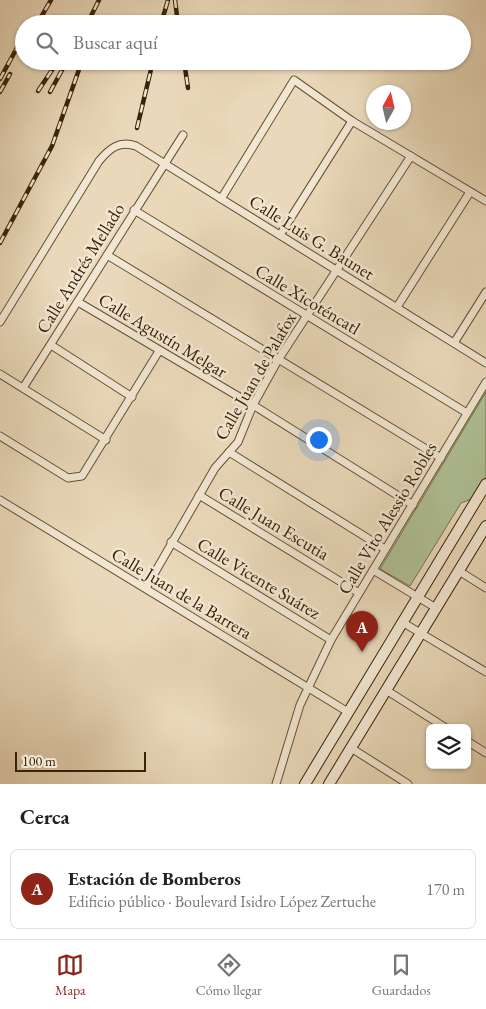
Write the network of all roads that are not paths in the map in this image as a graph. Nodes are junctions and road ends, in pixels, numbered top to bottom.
1 (352, 121) junction
2 (183, 136) dead end
3 (411, 156) junction
4 (164, 165) junction
5 (470, 192) junction
6 (221, 199) junction
7 (486, 201) edge
8 (134, 210) junction
9 (280, 235) junction
10 (107, 255) junction
11 (335, 271) junction
12 (486, 292) edge
13 (78, 302) junction
14 (397, 307) junction
15 (306, 316) junction
16 (0, 322) edge
17 (454, 343) junction
18 (51, 345) junction
19 (159, 351) junction
20 (278, 360) junction
21 (486, 362) edge
22 (1, 378) edge
23 (486, 382) edge
24 (23, 388) junction
25 (132, 397) junction
26 (253, 405) junction
27 (468, 413) junction
28 (0, 436) edge
29 (106, 440) junction
30 (229, 452) junction
31 (441, 458) junction
32 (486, 484) edge
33 (199, 495) junction
34 (0, 500) edge
35 (413, 505) junction
36 (484, 534) edge
37 (171, 542) junction
38 (385, 549) junction
39 (373, 570) junction
40 (459, 571) junction
41 (146, 588) junction
42 (486, 588) edge
43 (359, 593) junction
44 (417, 597) junction
45 (436, 608) junction
46 (402, 622) junction
47 (421, 633) junction
48 (331, 640) junction
49 (486, 672) edge
50 (308, 686) junction
51 (386, 690) junction
52 (348, 712) junction
53 (440, 724) edge
54 (471, 744) edge
55 (351, 748) junction
56 (486, 753) edge
57 (276, 784) edge
58 (305, 784) edge
59 (329, 784) edge
60 (408, 784) edge

1 - 3 street
1 - 6 street
1 - 9 street
2 - 4 street, Calle Andrés Mellado
3 - 5 street
3 - 11 street, Calle Juan de Palafox
4 - 6 street, Calle Luis G. Baunet
4 - 8 street, Calle Andrés Mellado
4 - 16 street, Calle Luis G. Baunet
5 - 7 street
5 - 14 street
6 - 9 street, Calle Luis G. Baunet
8 - 10 street, Calle Andrés Mellado
8 - 15 street, Calle Xicoténcatl
9 - 11 street, Calle Luis G. Baunet
10 - 13 street, Calle Andrés Mellado
10 - 20 street
11 - 14 street, Calle Luis G. Baunet
11 - 15 street, Calle Juan de Palafox
12 - 17 street
13 - 18 street, Calle Andrés Mellado
13 - 19 street, Calle Agustín Melgar
14 - 17 street, Calle Luis G. Baunet
15 - 20 street, Calle Juan de Palafox
15 - 27 street, Calle Xicoténcatl
17 - 21 street, Calle Luis G. Baunet
18 - 24 street, Calle Andrés Mellado
18 - 25 street
19 - 25 street
19 - 26 street, Calle Agustín Melgar
20 - 26 street, Calle Juan de Palafox
20 - 31 street
22 - 24 street
23 - 27 street, Calle Vito Alessio Robles
24 - 29 street
25 - 29 street
26 - 30 street, Calle Juan de Palafox
26 - 35 street, Calle Agustín Melgar
27 - 31 street, Calle Vito Alessio Robles
28 - 29 street
30 - 33 street, Calle Juan de Palafox
30 - 38 street
31 - 35 street, Calle Vito Alessio Robles
32 - 44 main road
33 - 37 street, Calle Juan de Palafox
33 - 43 street, Calle Juan Escutia
34 - 41 street, Calle Juan de la Barrera
35 - 38 street, Calle Vito Alessio Robles
36 - 40 main road
37 - 41 street, Calle Juan de Palafox
37 - 48 street, Calle Vicente Suárez
38 - 39 street, Calle Vito Alessio Robles
39 - 43 street, Calle Vito Alessio Robles
39 - 44 street
40 - 42 street
40 - 45 main road
41 - 50 street, Calle Juan de la Barrera
43 - 48 street, Calle Vito Alessio Robles
44 - 45 street
44 - 46 main road
45 - 47 main road
46 - 47 street
46 - 52 main road
47 - 49 street
47 - 51 main road
48 - 50 street, Calle Vito Alessio Robles
50 - 52 street, Calle Juan de la Barrera
50 - 57 street, Calle Vito Alessio Robles
51 - 53 street
51 - 55 main road
52 - 58 main road
54 - 56 street
55 - 59 main road
55 - 60 street

